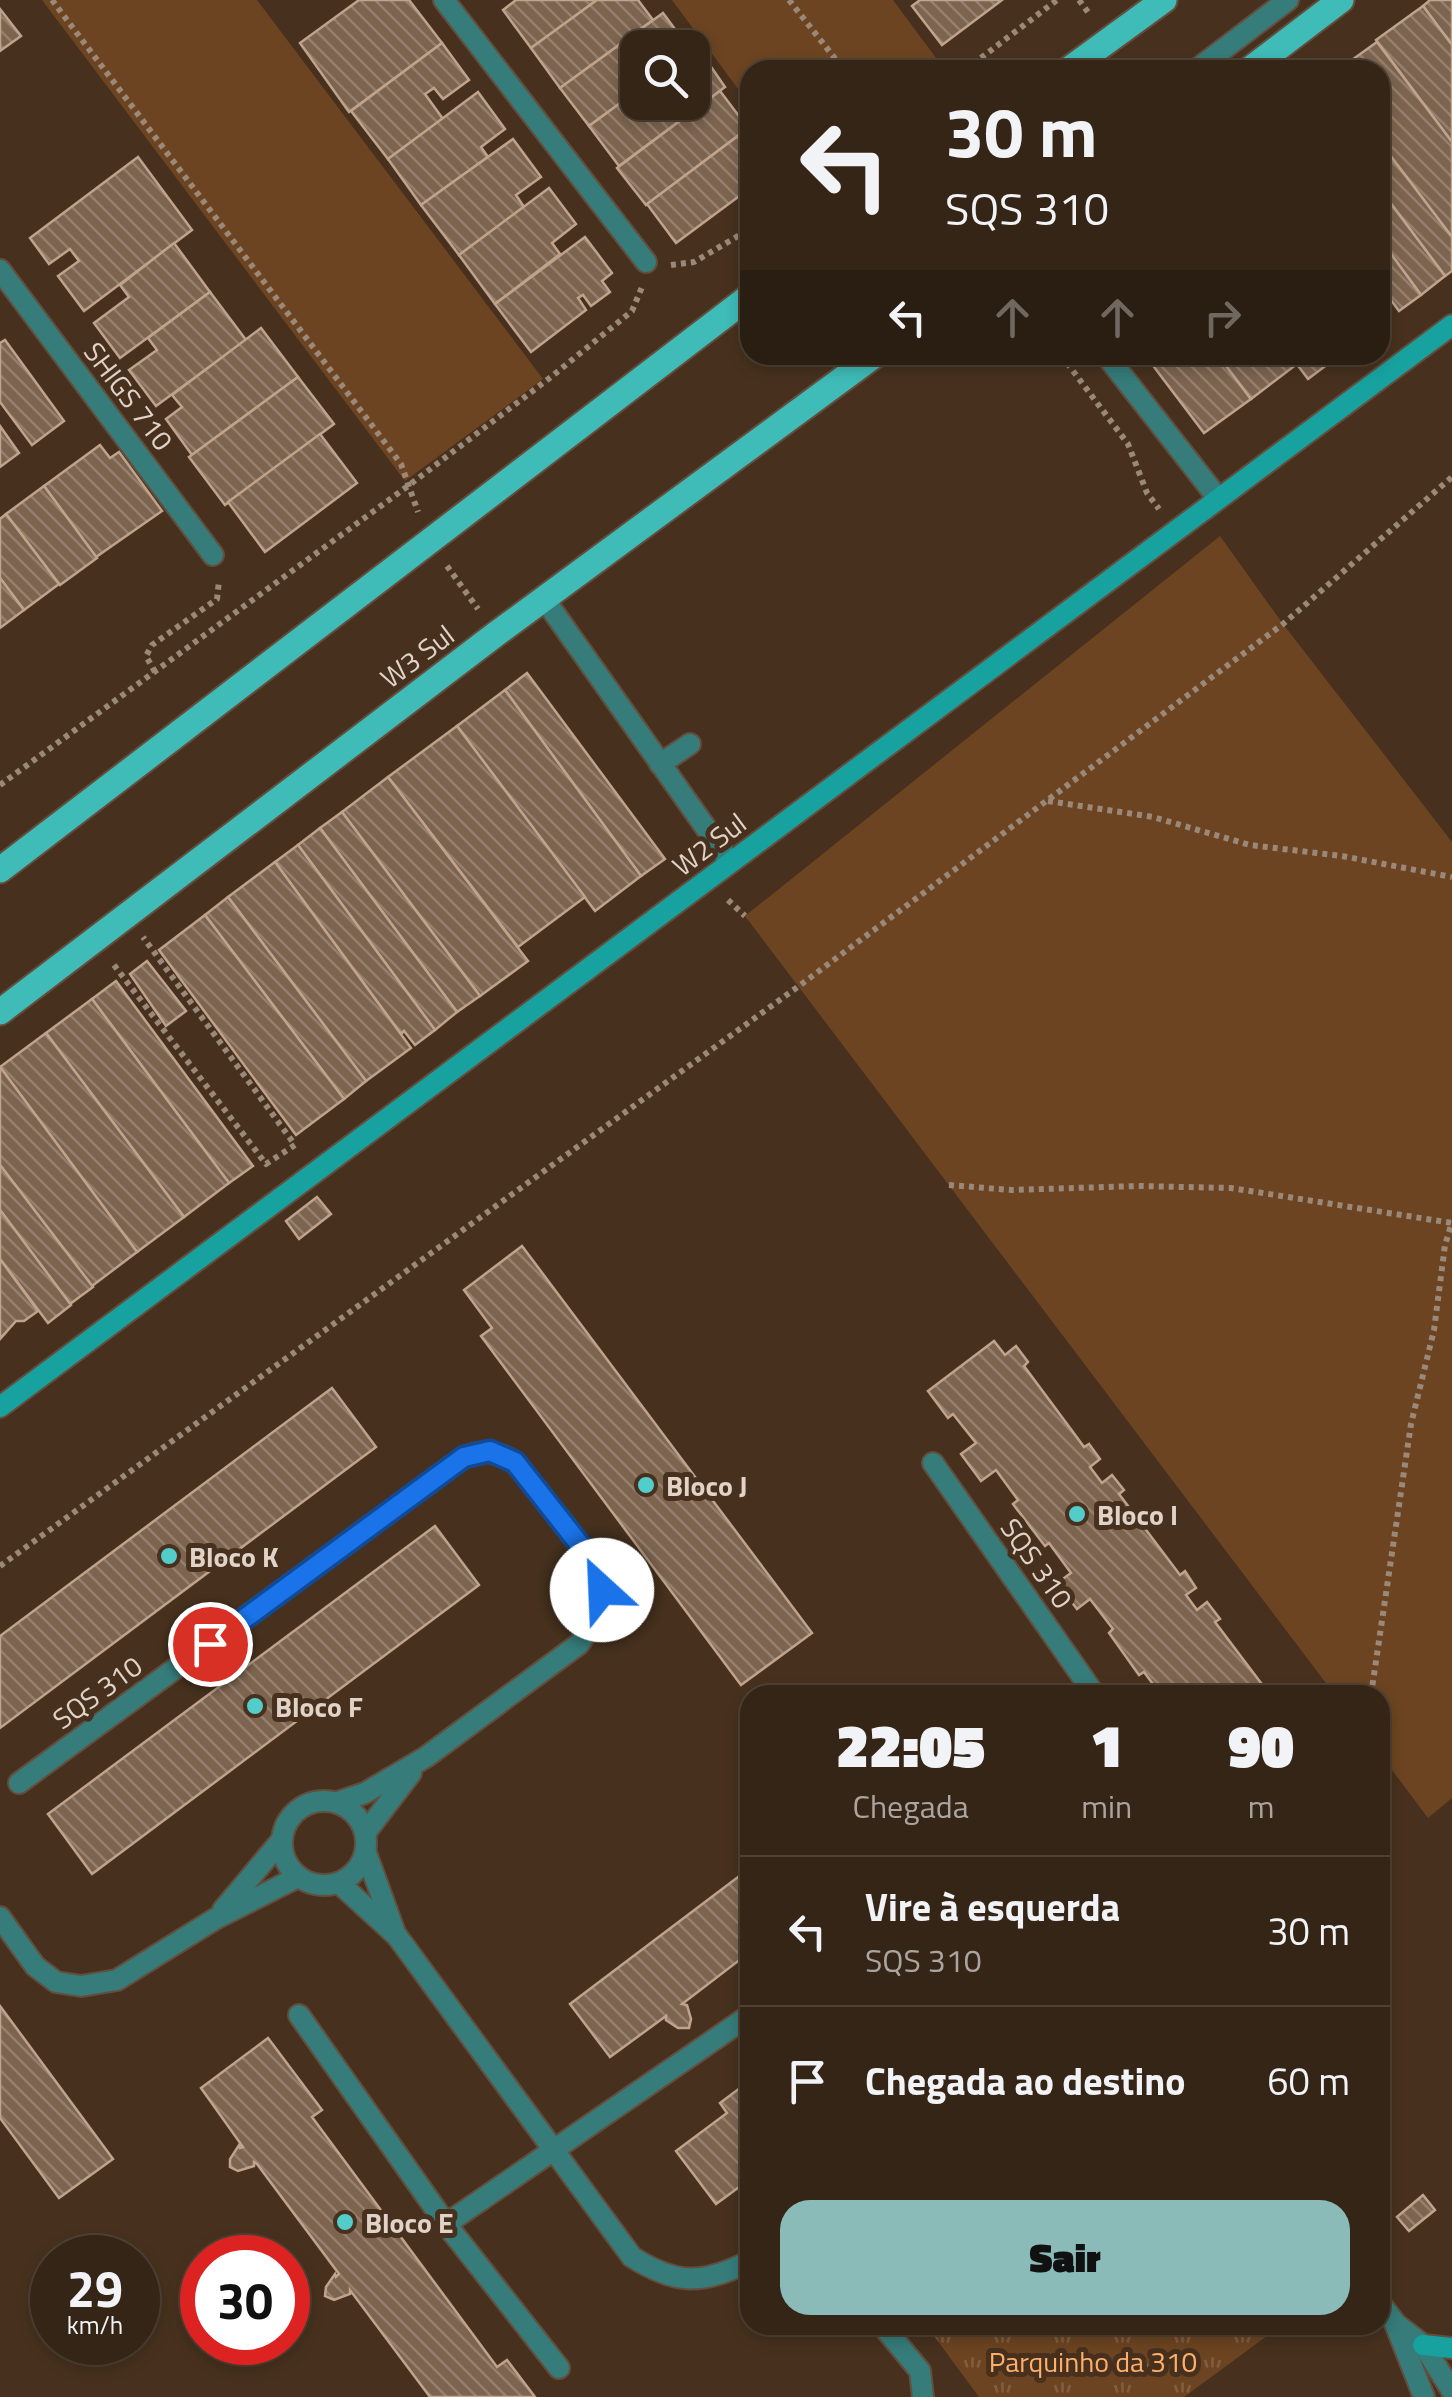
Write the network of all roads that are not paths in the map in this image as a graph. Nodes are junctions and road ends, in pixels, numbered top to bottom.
1 (444, 0) edge
2 (1164, 0) edge
3 (1288, 0) edge
4 (1341, 0) edge
5 (1082, 60) edge
6 (1209, 60) edge
7 (1262, 60) edge
8 (648, 259) road end
9 (0, 270) edge
10 (740, 304) edge
11 (1452, 326) edge
12 (862, 365) edge
13 (1114, 365) edge
14 (1217, 497) junction
15 (213, 556) road end
16 (544, 600) junction
17 (690, 744) dead end
18 (660, 764) junction
19 (730, 862) junction
20 (2, 866) edge
21 (0, 1012) edge
22 (0, 1407) edge
23 (933, 1463) dead end
24 (1088, 1685) edge
25 (426, 1757) junction
26 (20, 1783) dead end
27 (338, 1802) junction
28 (280, 1842) junction
29 (366, 1842) junction
30 (298, 1877) junction
31 (339, 1883) junction
32 (0, 1918) edge
33 (216, 1919) junction
34 (397, 1936) junction
35 (299, 2015) dead end
36 (740, 2022) edge
37 (552, 2150) junction
38 (446, 2224) junction
39 (740, 2267) edge
40 (1390, 2316) edge
41 (1396, 2324) junction
42 (890, 2335) edge
43 (1423, 2345) junction
44 (1452, 2348) edge
45 (558, 2368) dead end
46 (1452, 2390) edge
47 (923, 2397) edge
48 (1424, 2397) edge

1 - 8 street
2 - 5 main road
3 - 6 street
4 - 7 main road
9 - 15 street, SHIGS 710
10 - 20 main road
11 - 14 street, W2 Sul
12 - 16 main road, W3 Sul
13 - 14 street
14 - 19 street, W2 Sul
16 - 18 street
16 - 21 main road, W3 Sul
17 - 18 street
18 - 19 street
19 - 22 street, W2 Sul
23 - 24 street, SQS 310
25 - 26 street, SQS 310
25 - 27 street, SQS 310
25 - 29 street, SQS 310
27 - 28 street, SQS 310
27 - 29 street
28 - 30 street
28 - 33 street, SQS 310
29 - 31 street, SQS 310
29 - 34 street
30 - 31 street
30 - 33 street, SQS 310
31 - 34 street
32 - 33 street, SQS 310
34 - 37 street
35 - 38 street
36 - 37 street
37 - 38 street
37 - 39 street
38 - 45 street
40 - 41 street
41 - 43 street
41 - 48 street
42 - 47 street
43 - 44 street
43 - 46 street

